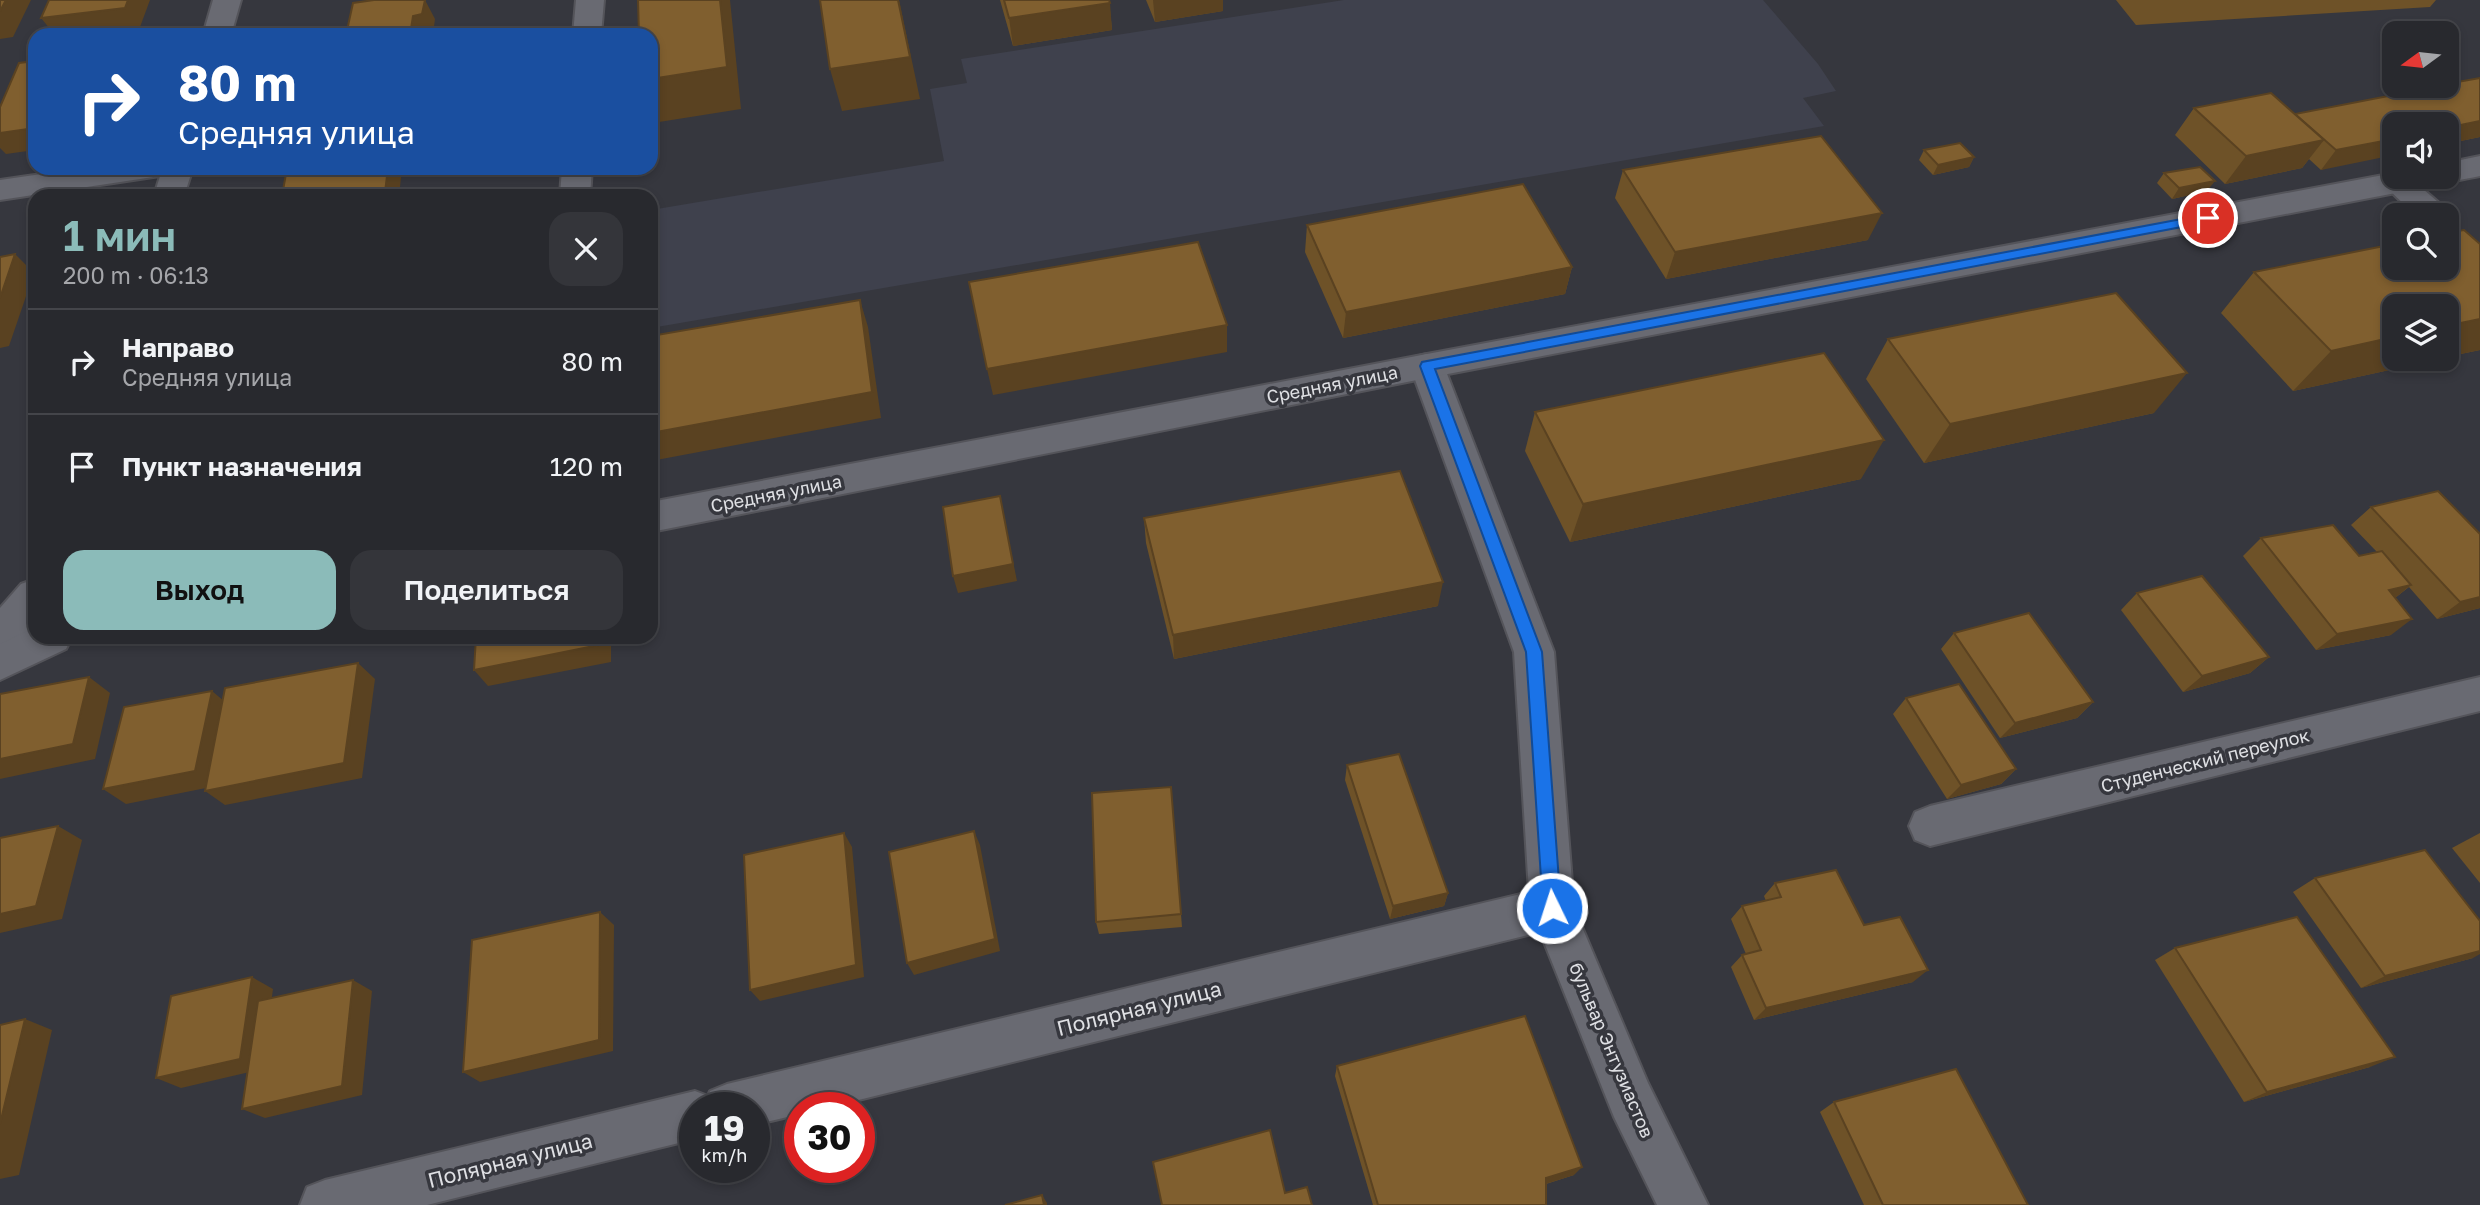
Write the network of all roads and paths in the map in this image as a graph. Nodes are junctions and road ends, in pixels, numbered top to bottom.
1 (227, 0) edge
2 (590, 0) edge
3 (219, 28) edge
4 (588, 28) edge
5 (2480, 166) edge
6 (2459, 170) edge
7 (104, 175) edge
8 (2382, 186) edge
9 (0, 190) edge
10 (1427, 366) junction
11 (658, 516) edge
12 (28, 603) edge
13 (0, 636) edge
14 (38, 644) edge
15 (0, 663) edge
16 (2480, 694) edge
17 (1930, 826) dead end
18 (1552, 908) junction
19 (770, 1098) edge
20 (679, 1119) edge
21 (325, 1205) edge
22 (1683, 1205) edge

1 - 3 street
2 - 4 street
5 - 6 street
7 - 9 street
8 - 10 street, Средняя улица
10 - 11 street, Средняя улица
10 - 18 street, бульвар Энтузиастов
12 - 13 street
14 - 15 street
16 - 17 street, Студенческий переулок
18 - 19 street, Полярная улица
18 - 22 street, бульвар Энтузиастов
20 - 21 street, Полярная улица

